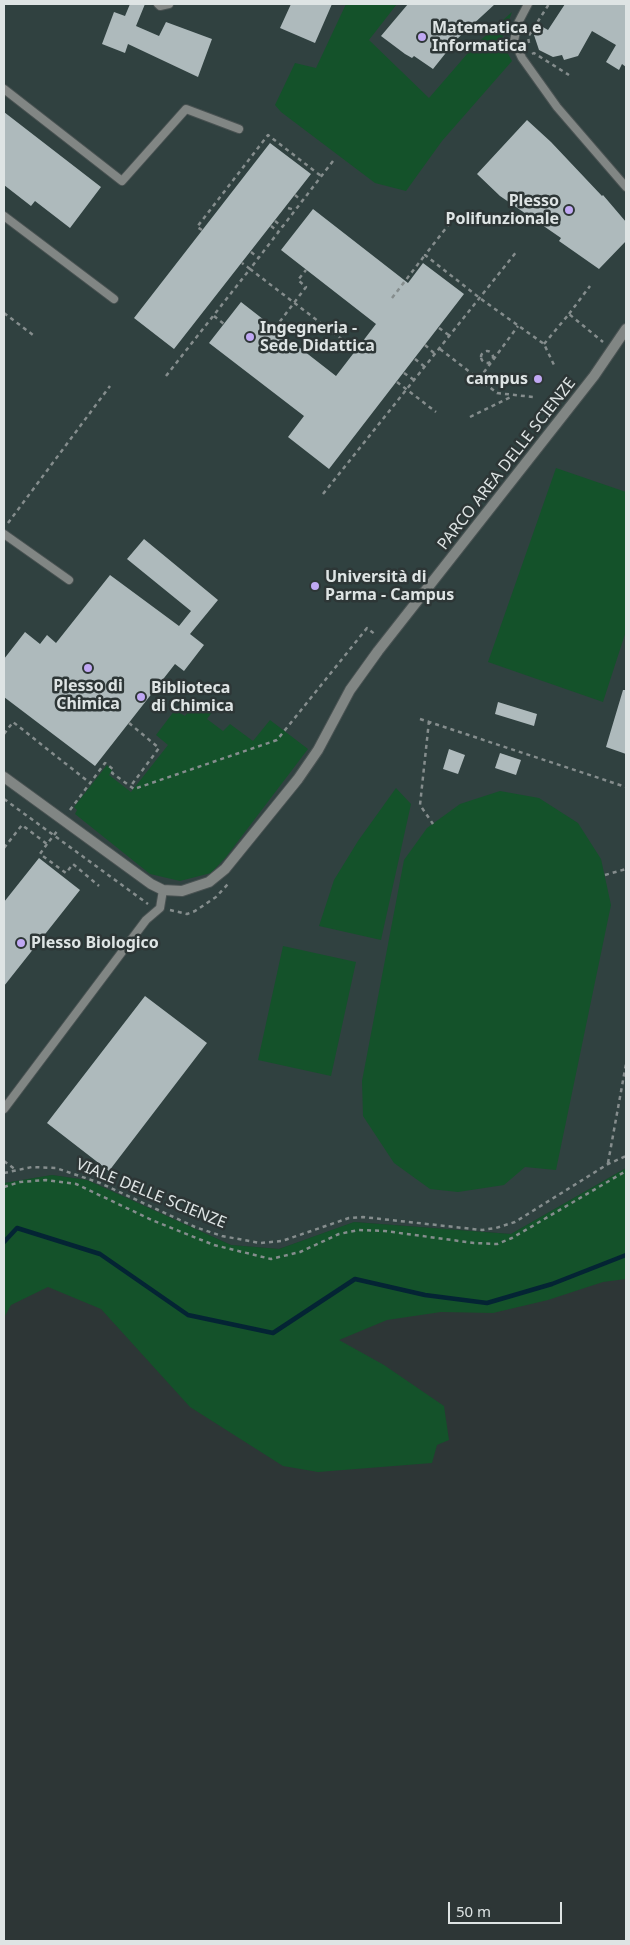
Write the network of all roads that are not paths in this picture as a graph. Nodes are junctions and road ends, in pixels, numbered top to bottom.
1 (158, 4) edge
2 (169, 4) edge
3 (528, 4) edge
4 (4, 89) edge
5 (239, 129) dead end
6 (626, 187) edge
7 (4, 216) edge
8 (114, 299) dead end
9 (626, 329) edge
10 (626, 339) edge
11 (613, 349) junction
12 (4, 534) edge
13 (69, 580) dead end
14 (4, 777) edge
15 (163, 890) junction
16 (4, 1109) edge

1 - 2 lane
3 - 6 lane
4 - 5 lane
7 - 8 lane
9 - 11 street, PARCO AREA DELLE SCIENZE
10 - 11 street, PARCO AREA DELLE SCIENZE
11 - 15 street, PARCO AREA DELLE SCIENZE
12 - 13 lane
14 - 15 street
15 - 16 lane

